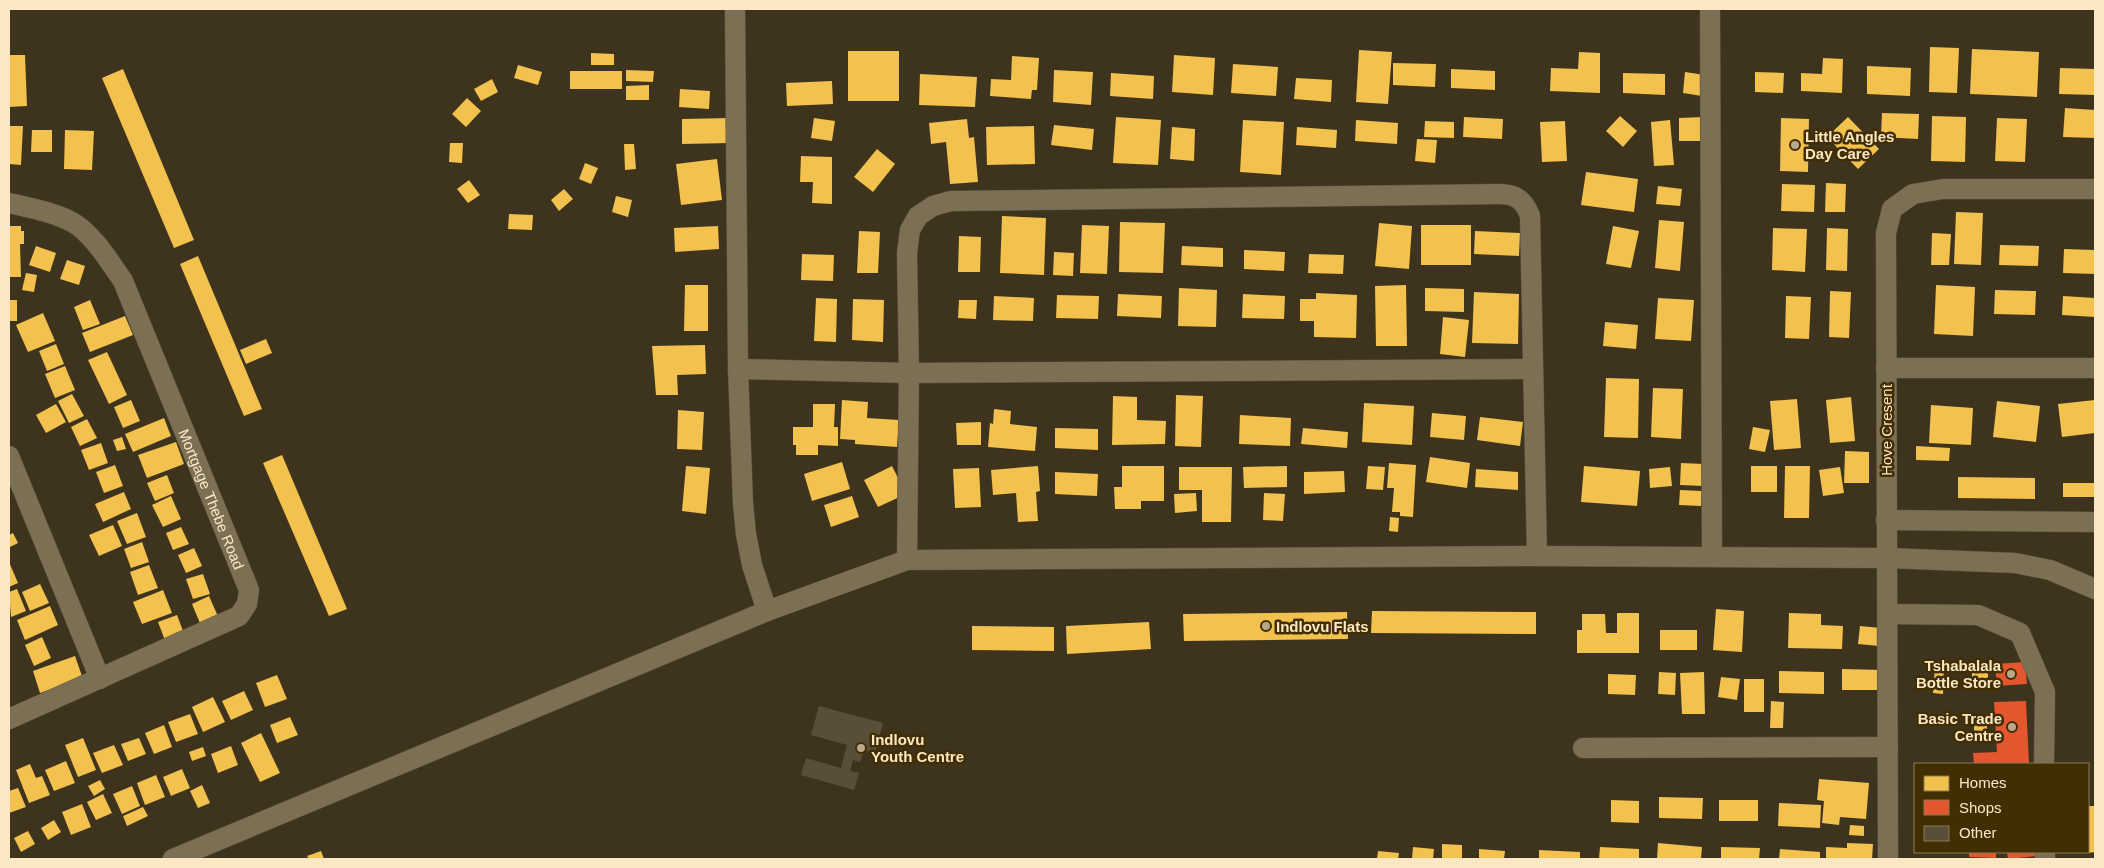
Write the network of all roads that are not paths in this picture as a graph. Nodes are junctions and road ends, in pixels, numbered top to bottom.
1 (735, 9) edge
2 (1710, 9) edge
3 (2095, 189) edge
4 (9, 203) edge
5 (1886, 368) junction
6 (2095, 368) edge
7 (738, 369) junction
8 (1532, 369) junction
9 (909, 373) junction
10 (9, 456) edge
11 (1886, 520) junction
12 (2095, 522) edge
13 (1537, 556) junction
14 (1712, 556) junction
15 (1887, 558) junction
16 (907, 560) junction
17 (2095, 589) edge
18 (767, 611) junction
19 (1888, 614) junction
20 (100, 679) junction
21 (9, 719) edge
22 (1888, 747) junction
23 (1583, 748) dead end
24 (2044, 763) edge
25 (173, 859) edge
26 (1888, 859) edge

1 - 7 street
2 - 14 street
3 - 5 street, Hove Cresent
4 - 20 street, Mortgage Thebe Road
5 - 6 street
5 - 11 street, Hove Cresent
7 - 9 street
7 - 18 street
8 - 9 street
8 - 9 street
8 - 13 street
9 - 16 street
10 - 20 street
11 - 12 street
11 - 15 street, Hove Cresent
13 - 14 street
13 - 16 street
14 - 15 street
15 - 17 street
15 - 19 street, Hove Cresent
16 - 18 street
18 - 25 street
19 - 22 street, Hove Cresent
19 - 24 street
20 - 21 street, Mortgage Thebe Road
22 - 23 street
22 - 26 street, Hove Cresent

